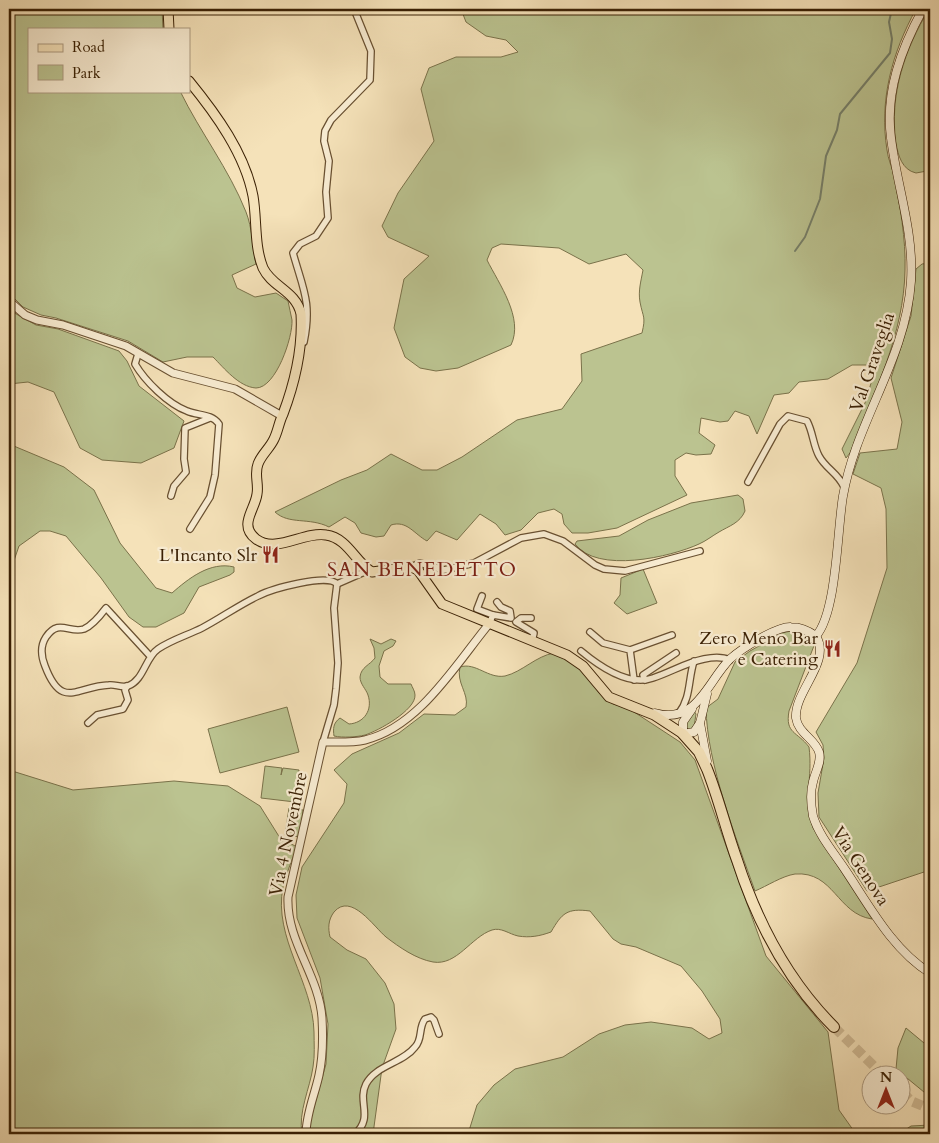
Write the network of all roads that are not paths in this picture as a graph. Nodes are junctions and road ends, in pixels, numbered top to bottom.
1 (168, 9) edge
2 (354, 9) edge
3 (923, 9) edge
4 (169, 28) edge
5 (190, 82) edge
6 (9, 301) edge
7 (299, 353) junction
8 (138, 354) junction
9 (282, 416) junction
10 (212, 418) junction
11 (748, 482) dead end
12 (844, 487) junction
13 (171, 496) dead end
14 (190, 529) dead end
15 (700, 551) dead end
16 (411, 567) junction
17 (434, 567) junction
18 (369, 570) junction
19 (425, 576) junction
20 (337, 584) junction
21 (482, 596) dead end
22 (497, 602) dead end
23 (532, 618) dead end
24 (491, 619) junction
25 (590, 632) dead end
26 (672, 635) dead end
27 (816, 636) junction
28 (532, 641) junction
29 (630, 650) junction
30 (581, 651) dead end
31 (676, 653) dead end
32 (150, 656) junction
33 (730, 660) junction
34 (694, 661) junction
35 (634, 680) junction
36 (645, 680) junction
37 (128, 686) junction
38 (710, 688) junction
39 (695, 704) junction
40 (641, 710) junction
41 (678, 714) junction
42 (88, 723) dead end
43 (700, 723) junction
44 (683, 734) junction
45 (323, 742) junction
46 (712, 780) junction
47 (930, 973) edge
48 (834, 1027) tunnel mouth
49 (439, 1034) dead end
50 (306, 1134) edge
51 (355, 1134) edge

1 - 4 main road
2 - 7 street
3 - 12 main road, Val Graveglia
5 - 7 main road
6 - 8 street
7 - 9 main road
8 - 9 street
8 - 10 street
9 - 18 main road
10 - 13 street
10 - 14 street
11 - 12 street
12 - 27 main road, Val Graveglia
15 - 17 street
16 - 17 street
16 - 18 main road
16 - 19 main road
17 - 19 street
18 - 20 street
19 - 24 main road
20 - 32 street
20 - 45 street, Via 4 Novembre
21 - 24 street
22 - 24 street
23 - 28 street
24 - 28 main road
24 - 45 street
25 - 29 street
26 - 29 street
27 - 33 main road
27 - 47 main road, Via Genova
28 - 40 main road
29 - 35 street
30 - 35 street
31 - 36 street
32 - 37 street
32 - 37 street
33 - 34 street
33 - 38 main road
34 - 36 street
34 - 41 street
35 - 36 street
37 - 42 street
38 - 39 main road
38 - 43 main road
39 - 41 main road
39 - 44 main road
40 - 41 main road
40 - 44 main road
43 - 44 main road
43 - 46 main road
44 - 46 highway
45 - 50 street, Via 4 Novembre
46 - 48 highway
49 - 51 street

